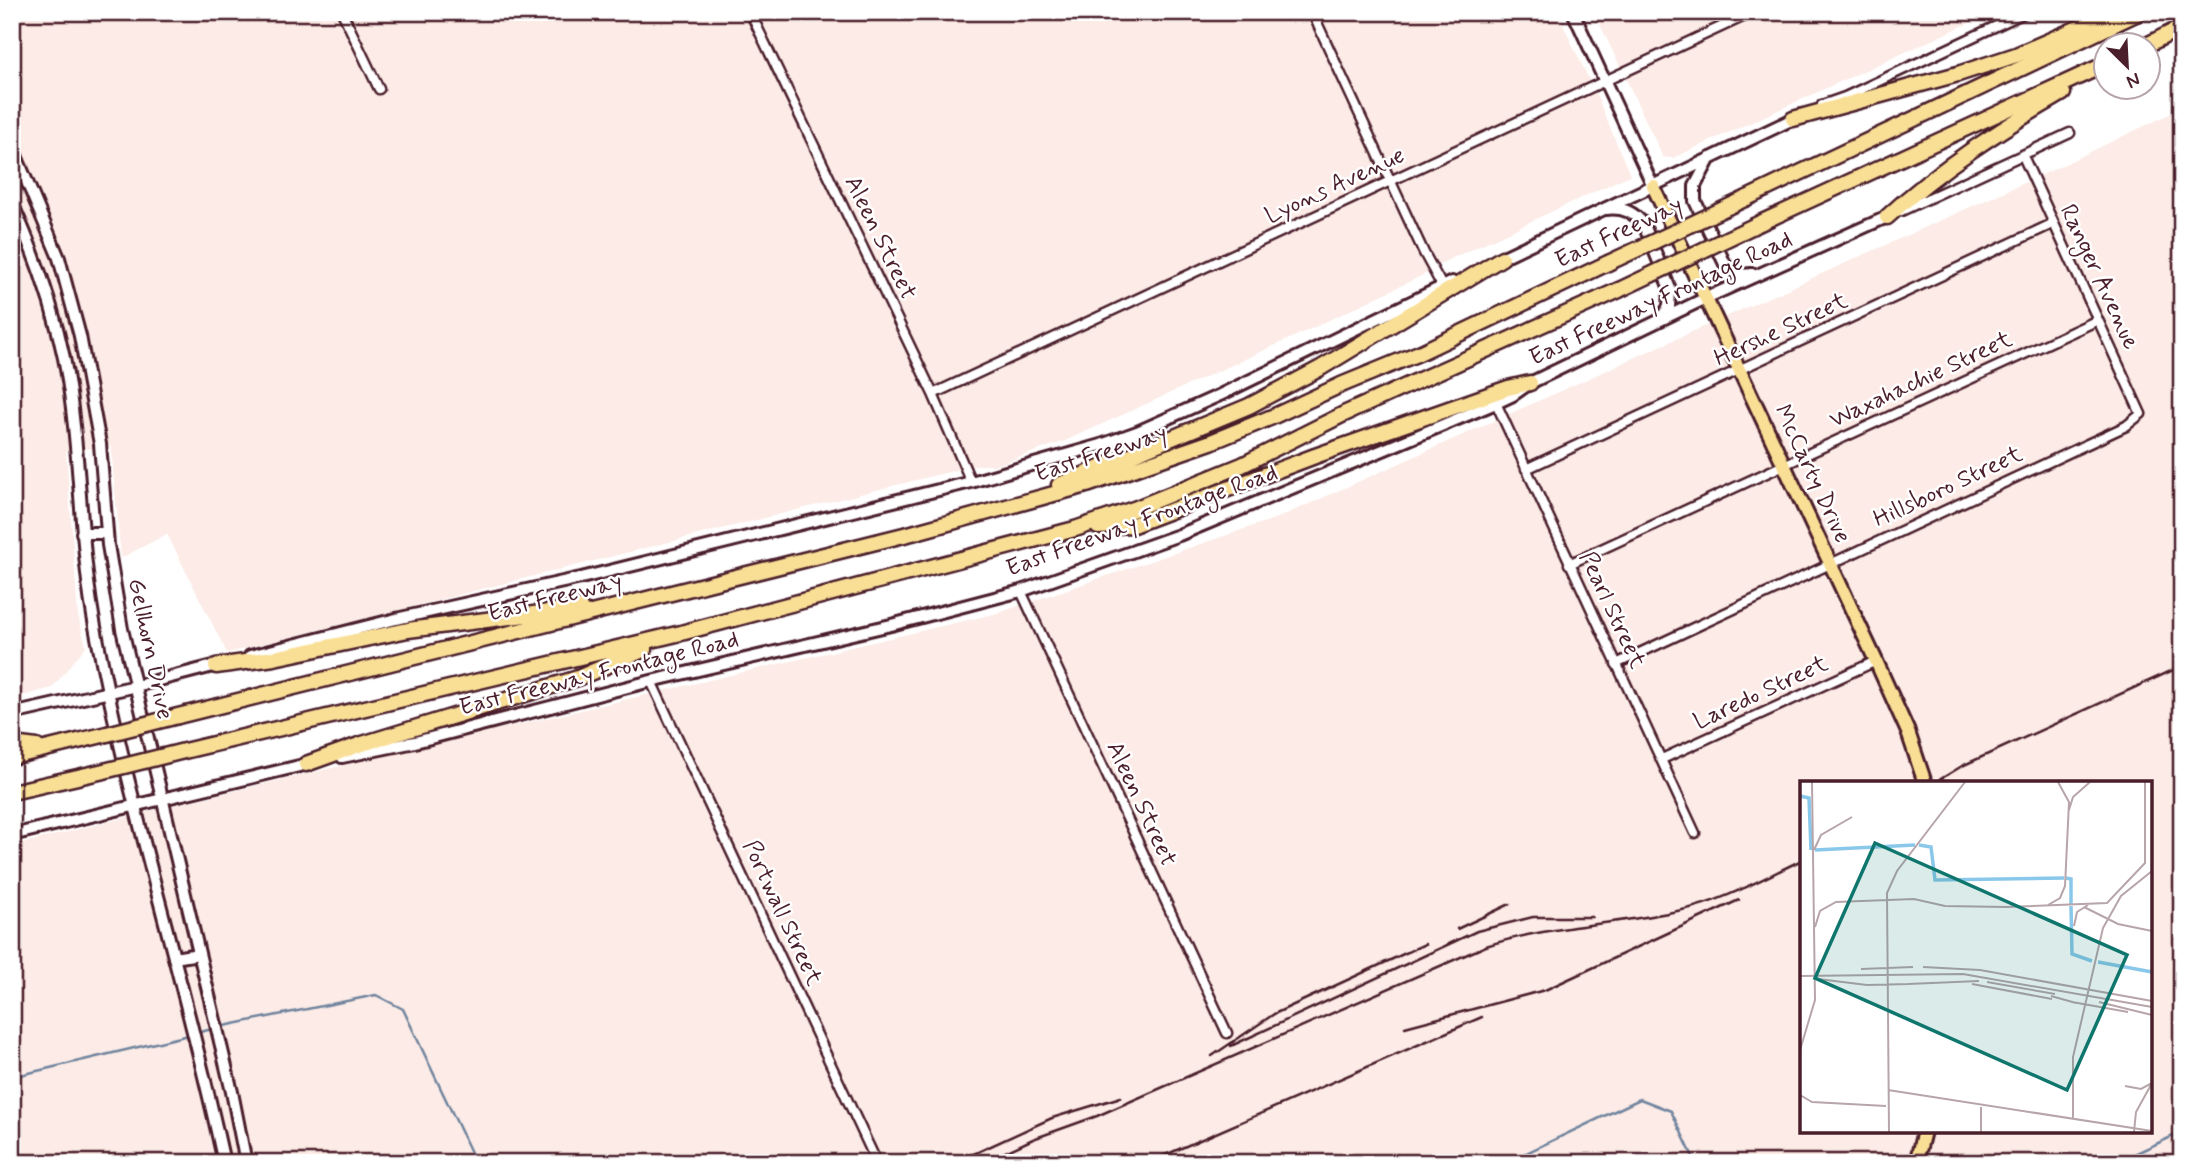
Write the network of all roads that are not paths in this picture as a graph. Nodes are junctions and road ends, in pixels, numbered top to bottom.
1 (342, 12) edge
2 (750, 12) edge
3 (1312, 12) edge
4 (1573, 12) edge
5 (1753, 12) edge
6 (2026, 12) edge
7 (2115, 12) edge
8 (2140, 12) edge
9 (2182, 28) edge
10 (2162, 37) edge
11 (2092, 71) edge
12 (2092, 74) edge
13 (1606, 82) junction
14 (379, 89) dead end
15 (1793, 119) junction
16 (2070, 134) dead end
17 (12, 146) edge
18 (2023, 156) junction
19 (1710, 158) junction
20 (1391, 181) junction
21 (1653, 186) junction
22 (12, 202) edge
23 (1599, 210) junction
24 (1887, 217) junction
25 (2052, 224) junction
26 (1502, 258) junction
27 (1765, 272) junction
28 (1442, 286) junction
29 (1706, 298) junction
30 (2098, 320) junction
31 (1659, 321) junction
32 (1740, 371) junction
33 (1530, 383) junction
34 (933, 394) junction
35 (1496, 403) junction
36 (2141, 414) joint
37 (1785, 464) junction
38 (1526, 469) junction
39 (971, 482) junction
40 (992, 512) junction
41 (1075, 529) junction
42 (82, 533) junction
43 (107, 533) junction
44 (1830, 563) junction
45 (1569, 564) junction
46 (1021, 591) junction
47 (647, 599) junction
48 (681, 633) junction
49 (1877, 661) junction
50 (1616, 664) junction
51 (216, 666) junction
52 (651, 681) junction
53 (136, 686) junction
54 (110, 691) junction
55 (12, 714) edge
56 (12, 744) edge
57 (49, 748) junction
58 (12, 757) edge
59 (1662, 759) junction
60 (306, 764) junction
61 (1924, 781) edge
62 (12, 792) edge
63 (162, 799) junction
64 (134, 805) junction
65 (1695, 833) dead end
66 (12, 835) edge
67 (199, 954) junction
68 (174, 958) junction
69 (1227, 1033) dead end
70 (232, 1093) junction
71 (210, 1097) junction
72 (1924, 1133) edge
73 (224, 1163) edge
74 (246, 1163) edge
75 (877, 1163) edge
76 (1916, 1163) edge

1 - 14 street
2 - 34 street, Aleen Street
3 - 20 street
4 - 13 main road
5 - 13 street, Lyons Avenue
6 - 15 street
7 - 15 highway
8 - 40 highway, East Freeway, bridge
9 - 10 highway
11 - 41 highway, East Freeway, bridge
12 - 24 highway
13 - 20 street, Lyons Avenue
13 - 21 main road
15 - 19 main road
16 - 18 street, East Freeway Frontage Road
17 - 43 main road, Gellhorn Drive
18 - 24 street, East Freeway Frontage Road
18 - 25 street, Ranger Avenue
19 - 21 main road
19 - 27 main road
20 - 28 street
20 - 34 street, Lyons Avenue
21 - 23 main road
21 - 29 main road, McCarty Drive
22 - 42 main road, Gellhorn Drive
23 - 26 main road
23 - 31 main road
24 - 27 main road, East Freeway Frontage Road
25 - 30 street, Ranger Avenue
25 - 32 street, Hershe Street
26 - 28 main road
26 - 40 highway
27 - 29 main road, East Freeway Frontage Road
28 - 39 main road
29 - 31 main road, East Freeway Frontage Road
29 - 32 main road, McCarty Drive
30 - 36 street, Ranger Avenue
30 - 37 street, Waxahachie Street
31 - 33 main road, East Freeway Frontage Road
32 - 37 main road, McCarty Drive
32 - 38 street, Hershe Street
33 - 35 main road, East Freeway Frontage Road
33 - 41 highway
34 - 39 street, Aleen Street
35 - 38 street, Pearl Street
35 - 46 main road, East Freeway Frontage Road
36 - 44 street, Hillsboro Street
37 - 44 main road, McCarty Drive
37 - 45 street, Waxahachie Street
38 - 45 street, Pearl Street
39 - 51 main road
40 - 47 highway, East Freeway
41 - 48 highway, East Freeway
42 - 43 main road
42 - 54 main road, Gellhorn Drive
43 - 53 main road, Gellhorn Drive
44 - 49 main road, McCarty Drive
44 - 50 street, Hillsboro Street
45 - 50 street, Pearl Street
46 - 52 main road, East Freeway Frontage Road
46 - 69 street, Aleen Street
47 - 51 highway
47 - 57 highway, East Freeway, bridge
48 - 60 highway
48 - 62 highway, East Freeway, bridge
49 - 59 street, Laredo Street
49 - 61 main road, McCarty Drive
50 - 59 street, Pearl Street
51 - 53 main road
52 - 60 main road, East Freeway Frontage Road
52 - 75 street, Portwall Street
53 - 54 main road
53 - 63 main road, Gellhorn Drive
54 - 55 main road
54 - 64 main road, Gellhorn Drive
56 - 57 highway
57 - 58 highway, East Freeway
59 - 65 street, Pearl Street
60 - 63 main road, East Freeway Frontage Road
63 - 64 main road, East Freeway Frontage Road
63 - 67 main road, Gellhorn Drive
64 - 66 main road, East Freeway Frontage Road
64 - 68 main road, Gellhorn Drive
67 - 68 main road
67 - 70 main road, Gellhorn Drive
68 - 71 main road, Gellhorn Drive
70 - 71 main road
70 - 74 main road, Gellhorn Drive
71 - 73 main road, Gellhorn Drive
72 - 76 main road

